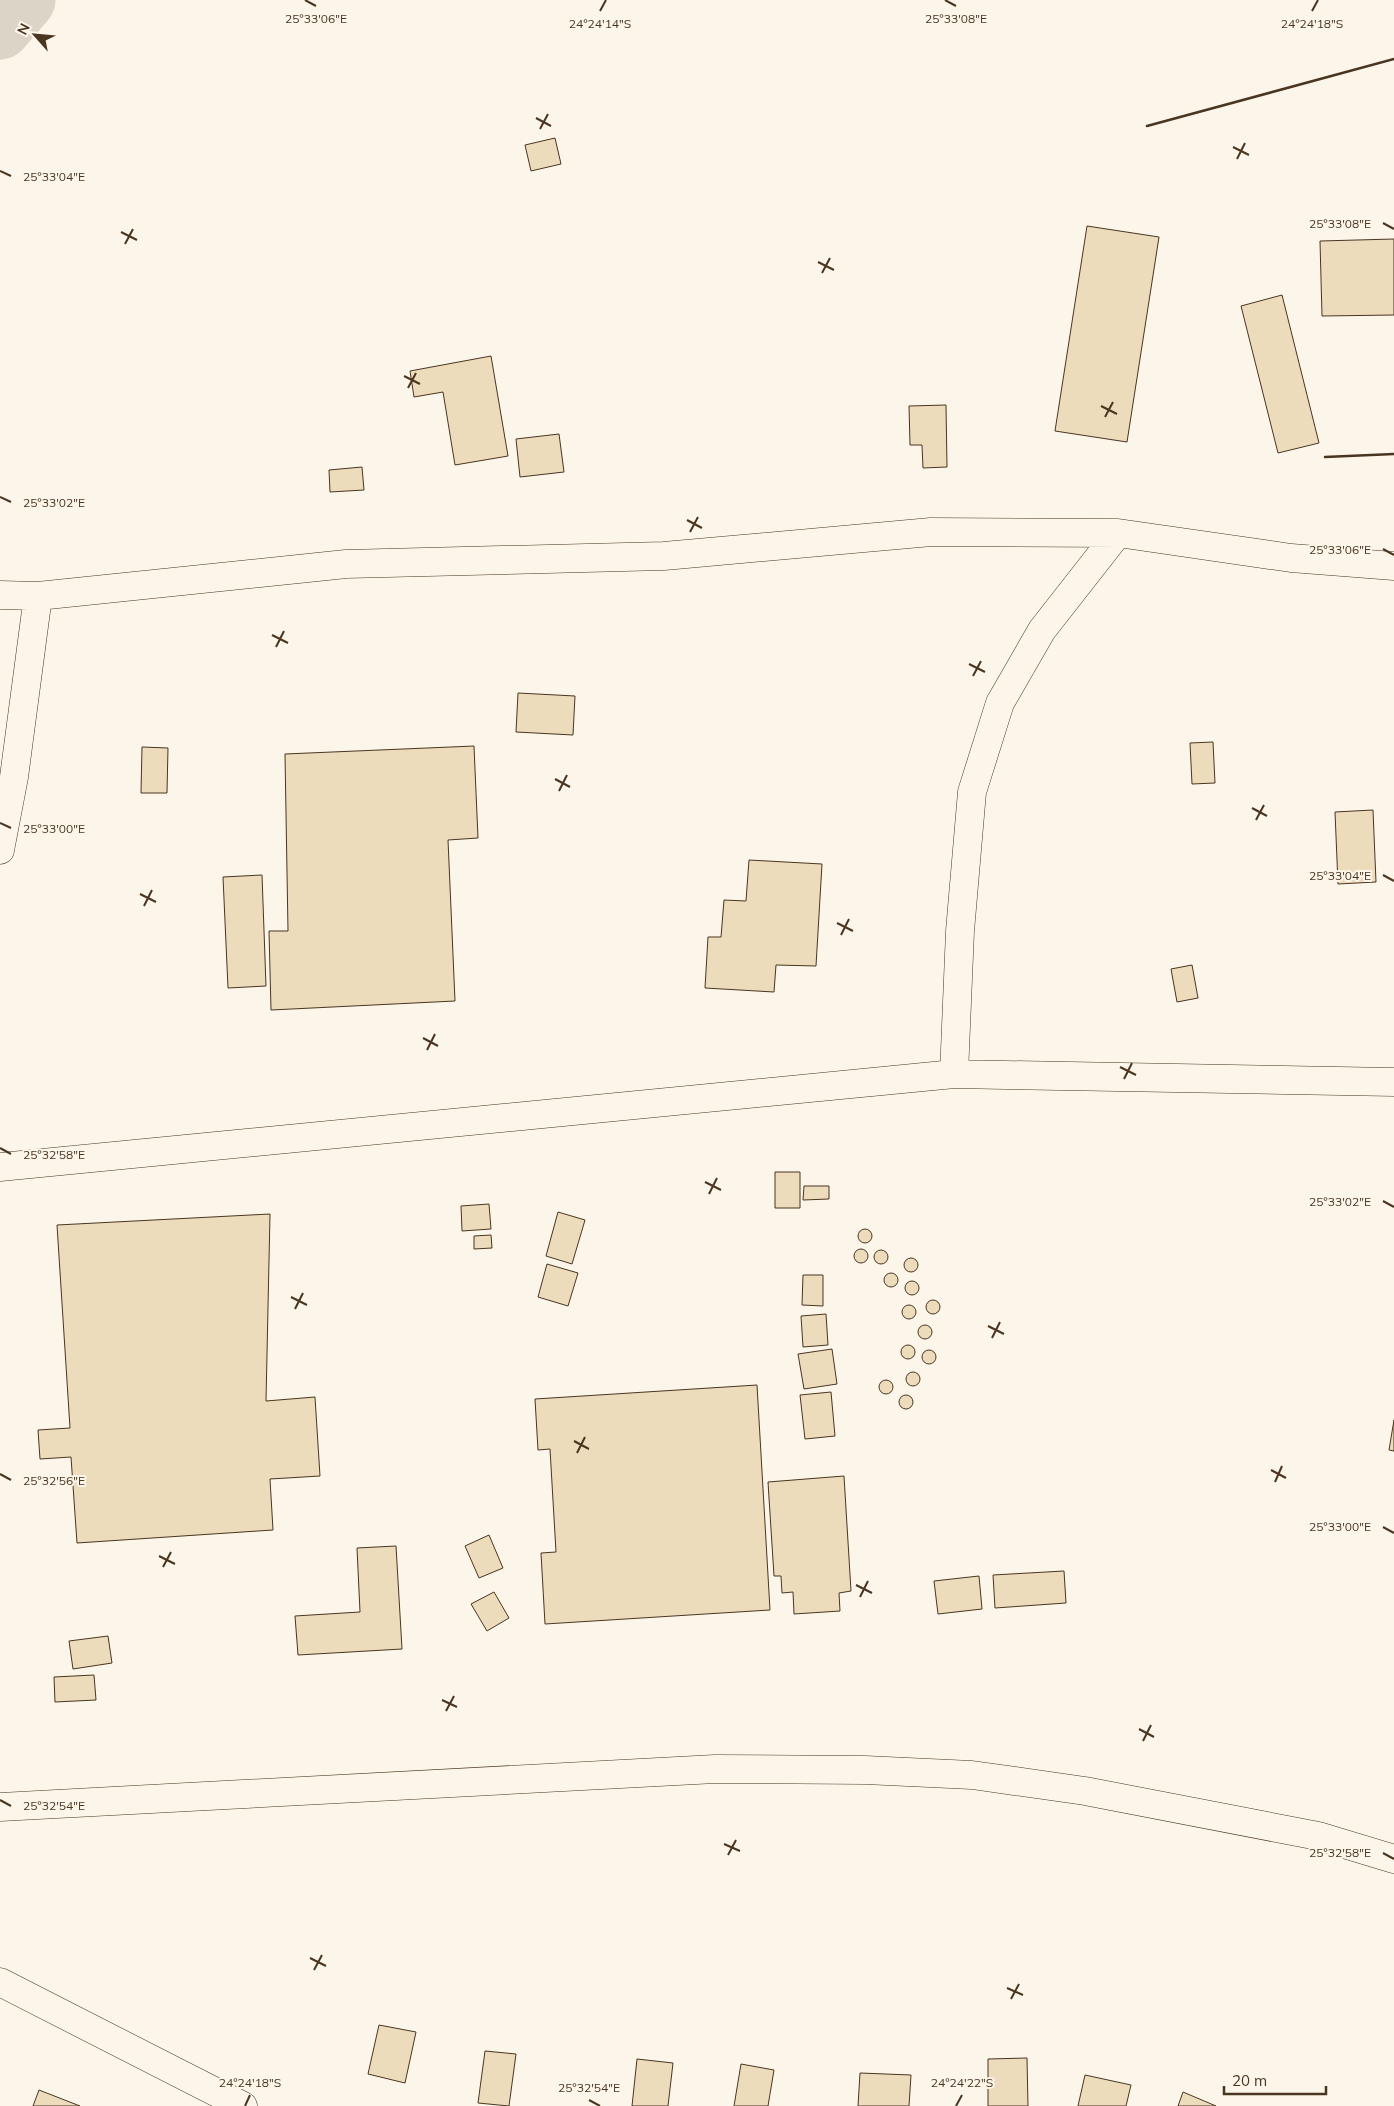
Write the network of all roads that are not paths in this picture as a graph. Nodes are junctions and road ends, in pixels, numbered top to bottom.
1 (1118, 533) junction
2 (1394, 566) edge
3 (0, 595) edge
4 (38, 596) junction
5 (0, 850) edge
6 (954, 1074) junction
7 (1394, 1082) edge
8 (0, 1167) edge
9 (0, 1806) edge
10 (1394, 1859) edge
11 (0, 1982) edge
12 (243, 2106) edge

1 - 2 street
1 - 4 street
1 - 6 street
3 - 4 street
4 - 5 street
6 - 7 street
6 - 8 street
9 - 10 street
11 - 12 street

